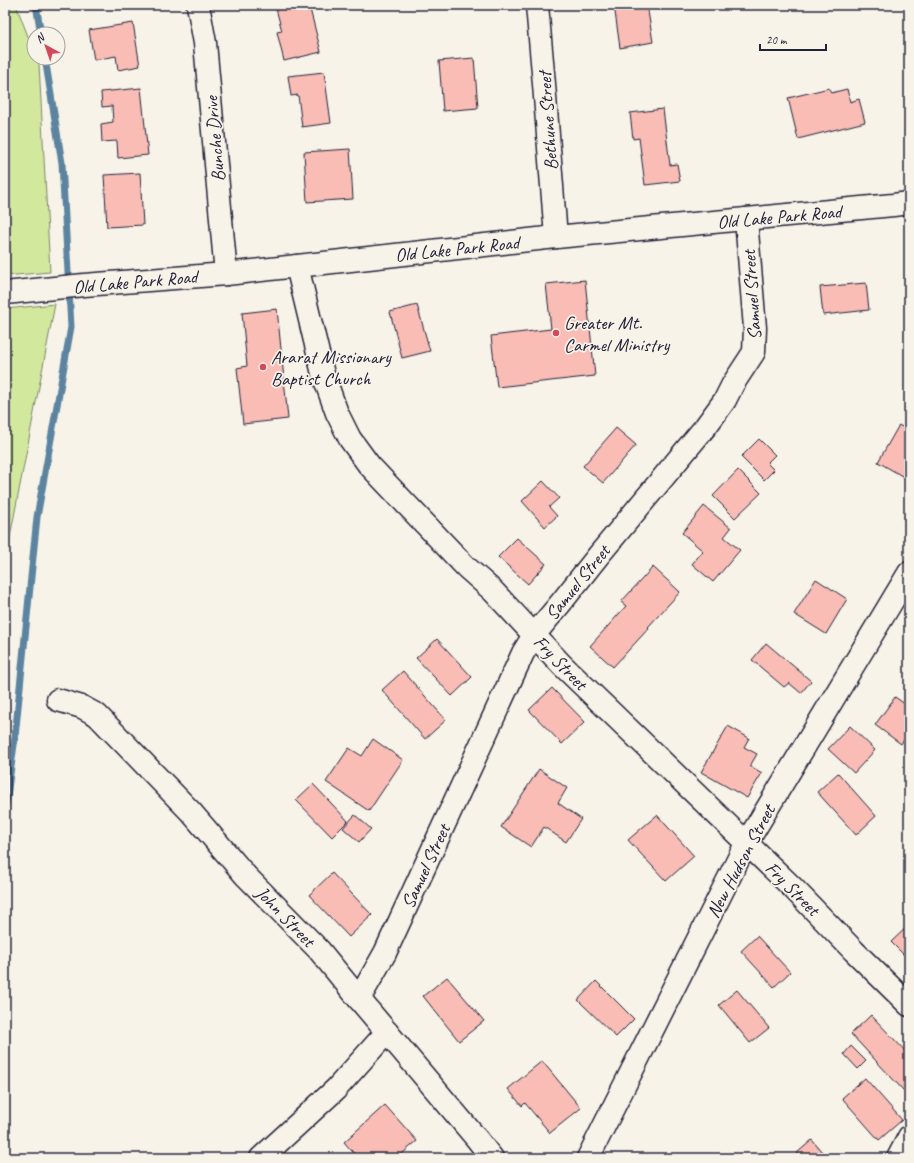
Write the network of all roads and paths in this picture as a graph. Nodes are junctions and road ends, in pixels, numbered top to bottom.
1 (198, 5) edge
2 (537, 5) edge
3 (909, 203) edge
4 (746, 219) junction
5 (556, 237) junction
6 (297, 266) junction
7 (226, 274) junction
8 (5, 293) edge
9 (909, 573) edge
10 (534, 635) junction
11 (58, 700) dead end
12 (747, 842) junction
13 (359, 999) junction
14 (909, 1005) edge
15 (387, 1032) junction
16 (909, 1137) edge
17 (261, 1158) edge
18 (492, 1158) edge
19 (588, 1158) edge
20 (898, 1158) edge

1 - 7 street, Bunche Drive
2 - 5 street, Bethune Street
3 - 4 street, Old Lake Park Road
4 - 5 street, Old Lake Park Road
4 - 10 street, Samuel Street
5 - 6 street, Old Lake Park Road
6 - 7 street, Old Lake Park Road
6 - 10 street, Fry Street
7 - 8 street, Old Lake Park Road
9 - 12 street, New Hudson Street
10 - 12 street, Fry Street
10 - 13 street, Samuel Street
11 - 13 street, John Street
12 - 14 street, Fry Street
12 - 19 street, New Hudson Street
13 - 15 street, John Street
15 - 17 street
15 - 18 street, John Street
16 - 20 street

